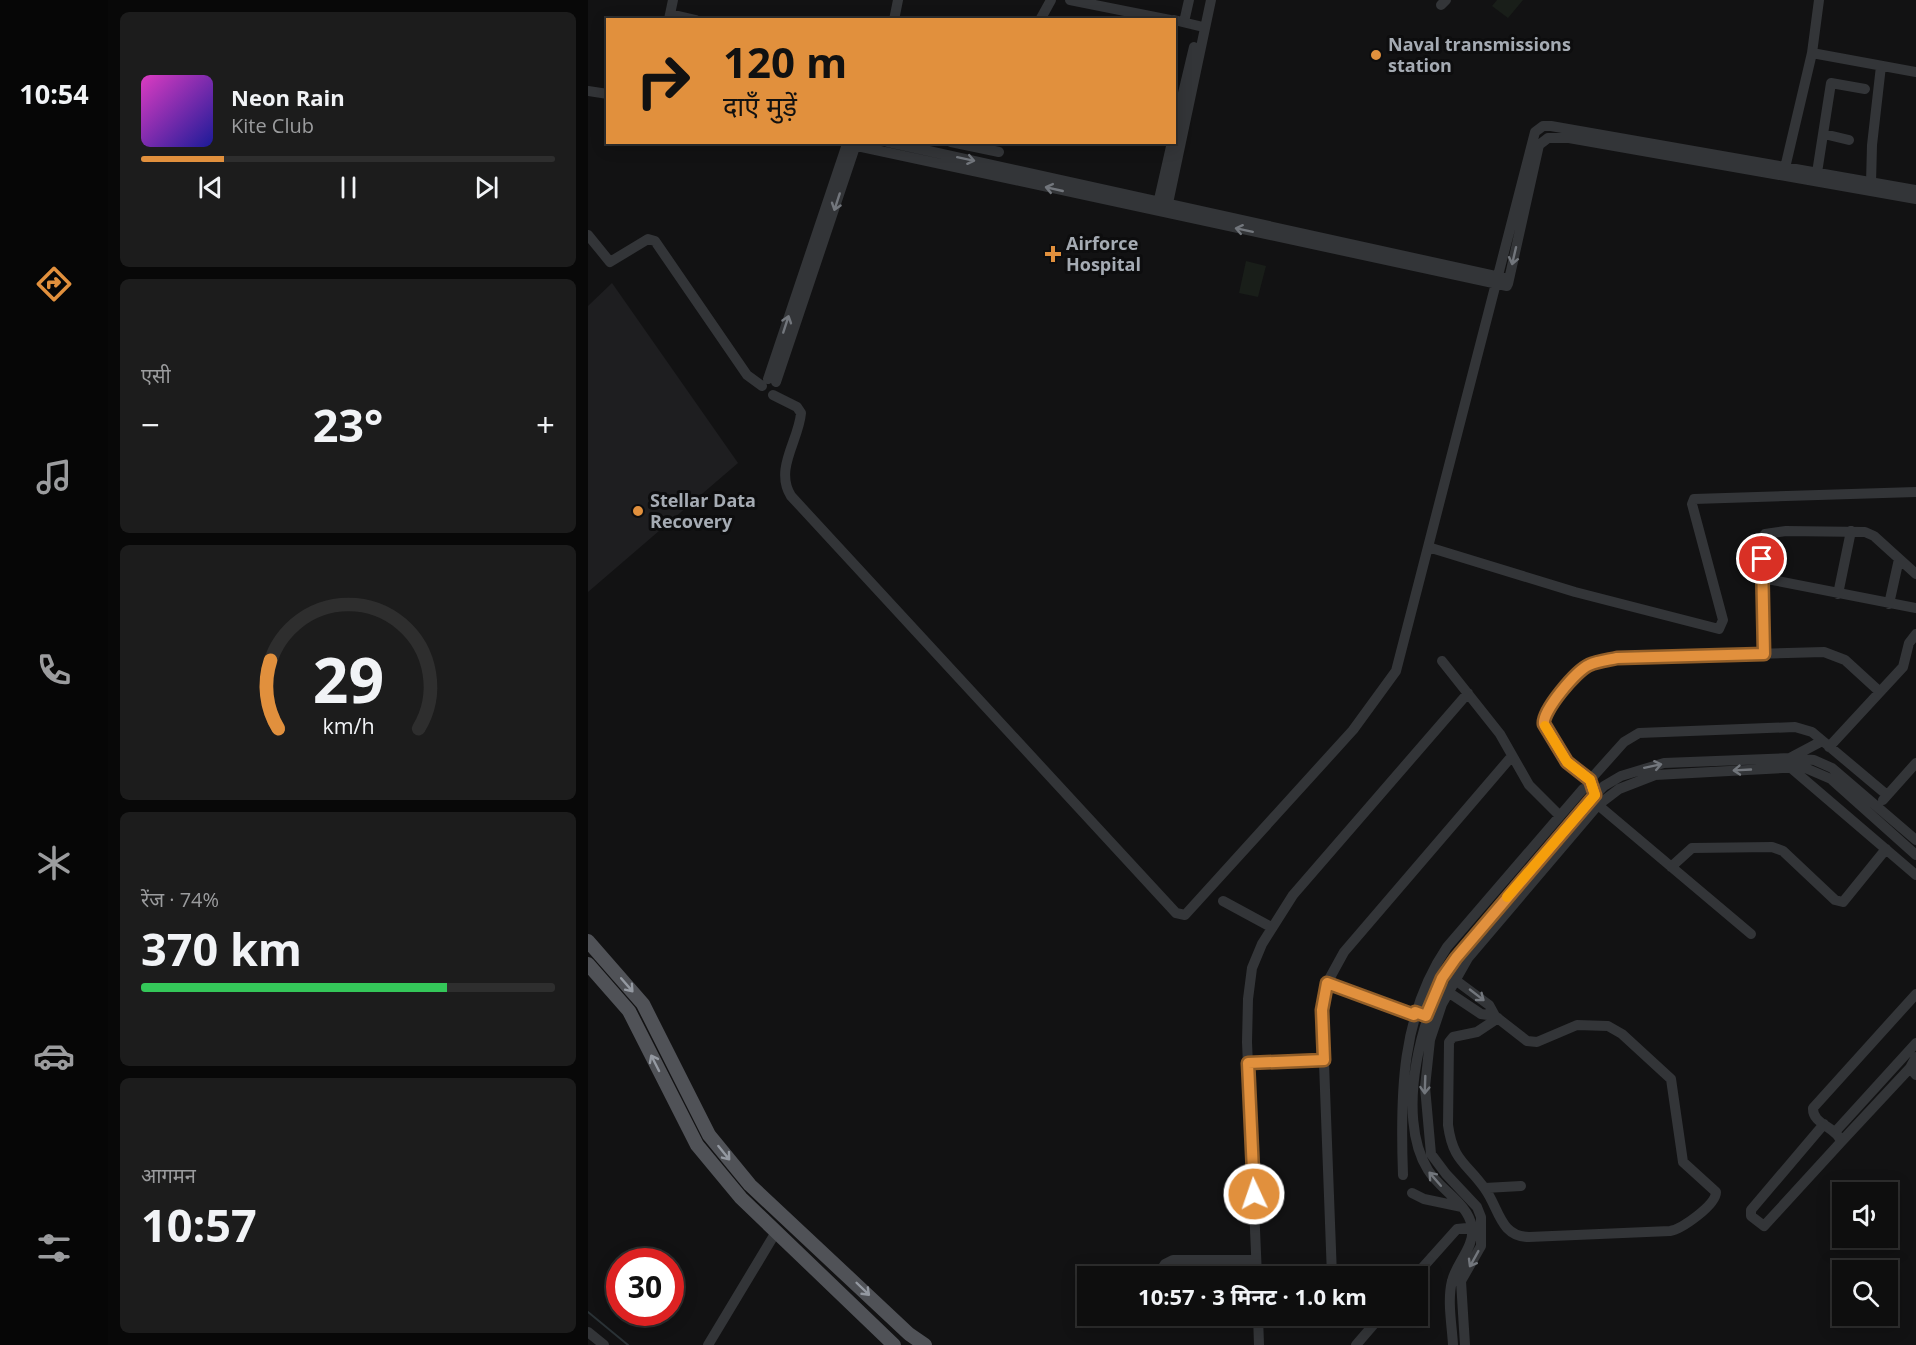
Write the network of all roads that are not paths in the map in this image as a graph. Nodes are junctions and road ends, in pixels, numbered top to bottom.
1 (673, 0) edge
2 (898, 0) edge
3 (1051, 0) edge
4 (1070, 0) edge
5 (1189, 0) edge
6 (1205, 0) edge
7 (1211, 0) edge
8 (1819, 0) edge
9 (670, 17) edge
10 (894, 18) edge
11 (1041, 18) edge
12 (1161, 18) edge
13 (1176, 21) edge
14 (1199, 26) junction
15 (1812, 53) junction
16 (1881, 66) junction
17 (1916, 72) edge
18 (1865, 89) dead end
19 (588, 91) edge
20 (606, 94) edge
21 (1176, 123) edge
22 (1824, 134) junction
23 (853, 144) edge
24 (896, 144) edge
25 (971, 144) edge
26 (1172, 144) edge
27 (1872, 145) junction
28 (1000, 147) edge
29 (995, 170) junction
30 (1784, 171) junction
31 (1817, 178) junction
32 (1871, 183) junction
33 (1916, 190) edge
34 (1916, 199) edge
35 (1162, 207) junction
36 (588, 235) edge
37 (1503, 281) junction
38 (769, 383) junction
39 (1916, 492) edge
40 (1851, 531) junction
41 (1428, 547) junction
42 (1899, 559) junction
43 (1916, 574) edge
44 (1762, 578) junction
45 (1838, 594) junction
46 (1889, 604) junction
47 (1916, 608) edge
48 (1916, 634) edge
49 (1764, 654) junction
50 (1442, 661) dead end
51 (1880, 692) junction
52 (1468, 693) junction
53 (1826, 744) junction
54 (1512, 756) junction
55 (1790, 763) junction
56 (1916, 763) edge
57 (1587, 785) junction
58 (1887, 795) junction
59 (1597, 800) junction
60 (1876, 806) junction
61 (1568, 822) junction
62 (1916, 840) edge
63 (1886, 849) junction
64 (1916, 855) edge
65 (1671, 867) junction
66 (1916, 875) edge
67 (1223, 901) dead end
68 (1271, 927) junction
69 (1751, 933) dead end
70 (588, 941) edge
71 (588, 964) edge
72 (1327, 983) junction
73 (1449, 983) junction
74 (1916, 994) edge
75 (1414, 1015) junction
76 (1497, 1017) junction
77 (1430, 1021) junction
78 (1916, 1043) edge
79 (1916, 1058) edge
80 (1324, 1060) junction
81 (1248, 1063) junction
82 (1913, 1072) edge
83 (687, 1092) junction
84 (674, 1100) junction
85 (1824, 1124) junction
86 (1835, 1132) junction
87 (1841, 1142) junction
88 (1403, 1175) dead end
89 (1521, 1186) dead end
90 (1485, 1188) junction
91 (1412, 1193) dead end
92 (1462, 1207) junction
93 (1477, 1227) junction
94 (776, 1232) junction
95 (1256, 1260) junction
96 (1164, 1266) edge
97 (1256, 1266) edge
98 (1332, 1266) edge
99 (1424, 1266) edge
100 (1258, 1326) edge
101 (1372, 1326) edge
102 (588, 1332) edge
103 (604, 1345) edge
104 (708, 1345) edge
105 (894, 1345) edge
106 (924, 1345) edge
107 (1258, 1345) edge
108 (1356, 1345) edge
109 (1453, 1345) edge
110 (1465, 1345) edge

1 - 9 street
2 - 10 street
3 - 11 street
4 - 12 street
5 - 13 street
6 - 14 street
7 - 35 street
8 - 15 street
13 - 14 street
14 - 21 street
15 - 16 street
15 - 30 street
16 - 17 street
16 - 27 street
18 - 22 street
19 - 20 street
22 - 27 street
22 - 31 street
23 - 29 street
23 - 38 street
24 -> 29 street
25 - 28 street
26 - 35 street
27 - 32 street
28 - 29 street
29 - 35 street
30 - 31 street
30 - 37 street
31 - 32 street
31 - 34 street
32 - 33 street
35 - 37 street
36 - 38 street
37 - 41 street
38 - 41 street
39 - 41 street
40 - 42 street
40 - 44 street
40 - 45 street
42 - 43 street
42 - 46 street
44 - 45 street
44 - 49 street
45 - 46 street
46 - 47 street
48 - 51 street
49 - 51 street
49 - 57 street
50 - 52 street
51 - 53 street
52 - 54 street
52 - 68 street
53 - 55 street
53 - 57 street
53 - 58 street
54 - 61 street
54 - 72 street
55 - 59 street
55 - 60 street
55 - 63 street
55 - 64 street
56 - 58 street
57 - 59 street
57 - 61 street
58 - 60 street
59 - 61 street
59 - 65 street
60 - 62 street
61 - 73 street
61 - 75 street
63 - 65 street
63 - 66 street
65 - 69 street
67 - 68 street
68 - 81 street
70 -> 83 main road
84 -> 71 main road
72 - 75 street
72 - 80 street
73 - 76 street
73 - 77 street
74 - 85 street
75 - 77 street
75 - 88 street
76 - 90 street
76 - 90 street
92 -> 77 street
77 -> 93 street
78 - 86 street
79 - 82 street
80 - 81 street
80 - 98 street
81 - 95 street
82 - 87 street
83 - 84 main road
83 -> 106 main road
84 - 94 main road
85 - 86 street
85 - 87 street
86 - 87 street
89 - 90 street
91 - 92 street
92 - 93 street
93 - 99 street
93 - 109 street
93 -> 110 street
94 - 104 street
94 - 105 main road
95 - 96 street
95 - 97 street
100 - 107 street
101 - 108 street
102 - 103 street

